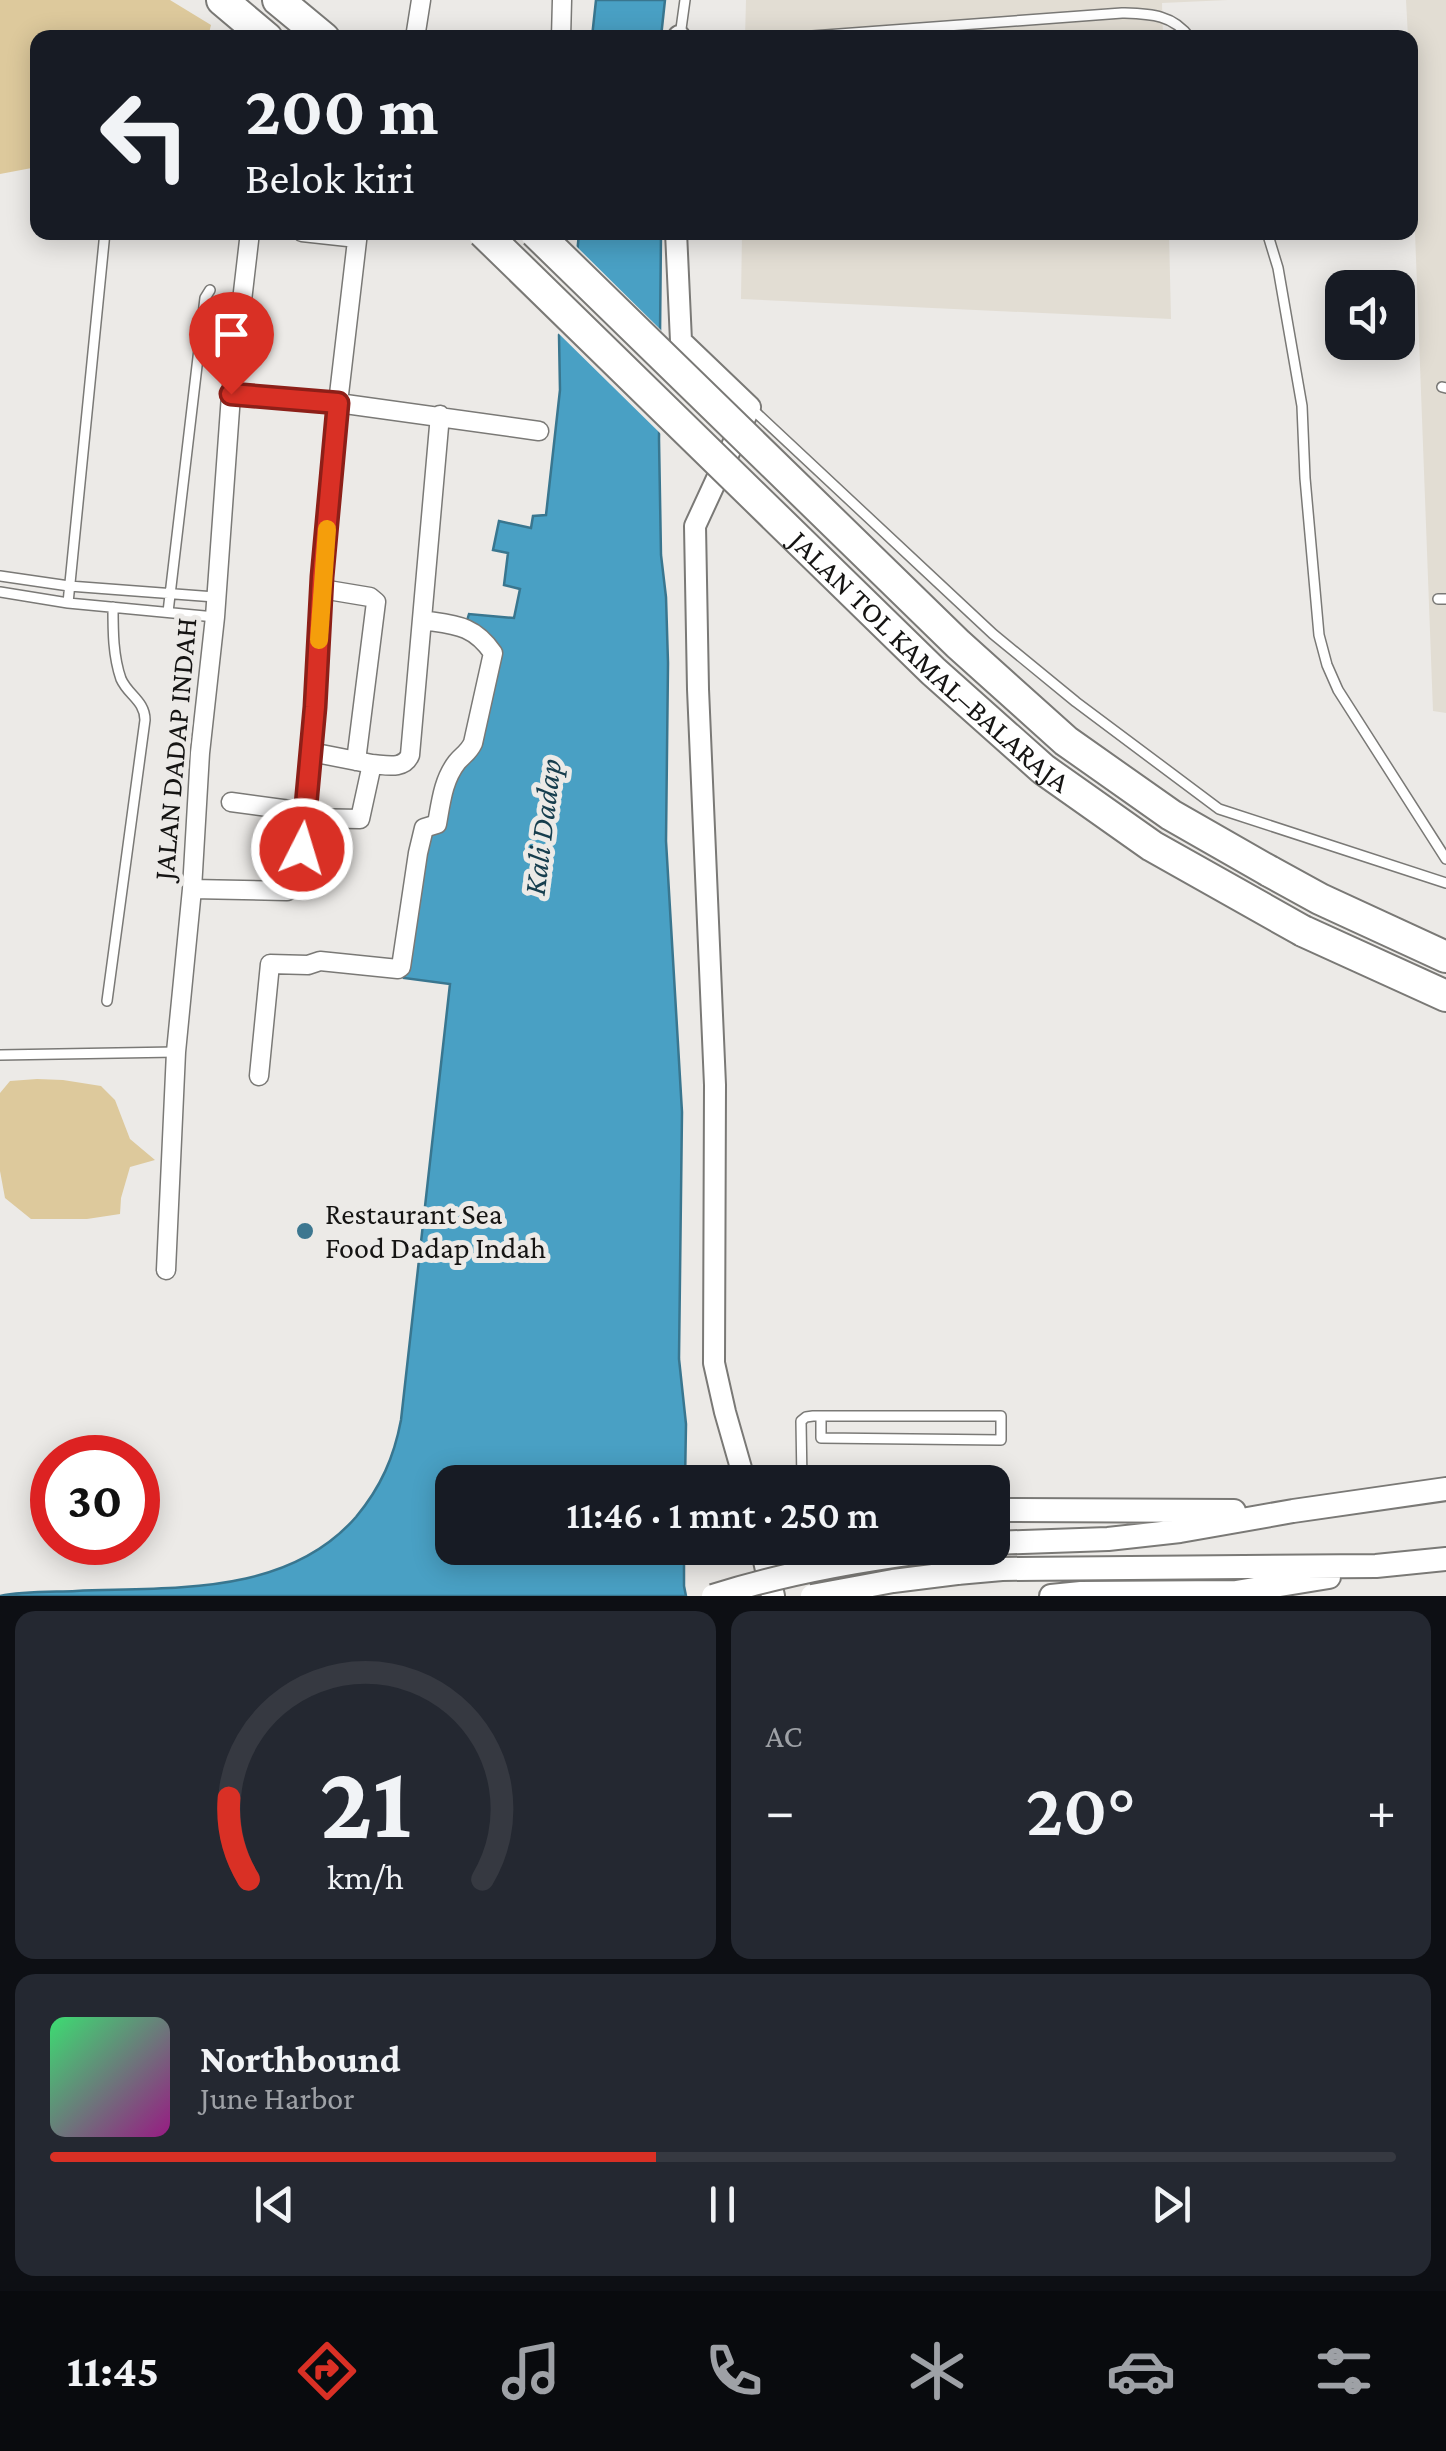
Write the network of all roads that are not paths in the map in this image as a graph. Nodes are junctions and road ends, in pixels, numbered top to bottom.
1 (222, 0) edge
2 (278, 0) edge
3 (421, 0) edge
4 (562, 0) edge
5 (685, 0) edge
6 (260, 30) edge
7 (272, 30) edge
8 (314, 30) edge
9 (416, 30) edge
10 (561, 30) edge
11 (680, 30) edge
12 (893, 30) edge
13 (1185, 30) edge
14 (104, 240) edge
15 (249, 240) edge
16 (358, 240) edge
17 (490, 240) edge
18 (543, 240) edge
19 (676, 240) edge
20 (1269, 240) edge
21 (210, 290) dead end
22 (231, 394) junction
23 (338, 403) junction
24 (750, 407) junction
25 (440, 416) junction
26 (540, 431) dead end
27 (0, 576) edge
28 (69, 586) junction
29 (322, 588) junction
30 (0, 592) edge
31 (169, 593) junction
32 (215, 597) junction
33 (68, 602) junction
34 (113, 607) junction
35 (168, 612) junction
36 (214, 618) junction
37 (422, 620) junction
38 (311, 752) junction
39 (364, 763) junction
40 (232, 802) dead end
41 (305, 815) junction
42 (1446, 858) edge
43 (1446, 883) edge
44 (192, 890) junction
45 (1446, 958) edge
46 (1446, 996) edge
47 (107, 1000) dead end
48 (176, 1052) junction
49 (0, 1055) edge
50 (259, 1076) dead end
51 (166, 1270) dead end
52 (821, 1416) junction
53 (740, 1465) edge
54 (802, 1465) edge
55 (1446, 1490) edge
56 (1010, 1510) edge
57 (1293, 1511) junction
58 (1010, 1543) edge
59 (1446, 1559) edge
60 (768, 1565) edge
61 (842, 1565) edge
62 (1196, 1566) junction
63 (1376, 1566) junction
64 (1322, 1587) edge
65 (1236, 1594) edge
66 (713, 1596) edge
67 (773, 1596) edge
68 (812, 1596) edge
69 (1051, 1596) edge

1 - 6 highway
2 - 7 street
2 - 8 highway
3 - 9 street
4 - 10 street
5 - 11 lane
12 - 13 lane
14 - 28 lane
15 - 22 street, JALAN DADAP INDAH
16 - 23 street
17 - 46 highway, JALAN TOL KAMAL–BALARAJA, bridge
18 - 45 highway, JALAN TOL KAMAL–BALARAJA, bridge
19 - 24 street
20 - 42 lane
21 - 31 lane
22 - 23 street
22 - 32 street, JALAN DADAP INDAH
23 - 25 street
23 - 29 street
24 - 43 lane
24 - 53 street
25 - 26 street
25 - 37 street
27 - 28 lane
28 - 31 lane
28 - 33 lane
29 - 38 street
29 - 39 street
30 - 33 lane
31 - 32 lane
31 - 35 lane
32 - 36 street, JALAN DADAP INDAH
33 - 34 lane
34 - 35 lane
34 - 47 lane
35 - 36 lane
36 - 44 street, JALAN DADAP INDAH
37 - 39 street
37 - 50 street
38 - 39 street
38 - 41 street
39 - 41 street
40 - 41 street
41 - 44 street
44 - 48 street, JALAN DADAP INDAH
48 - 49 lane
48 - 51 street, JALAN DADAP INDAH
52 - 52 lane
52 - 54 lane
55 - 57 main road
56 - 57 main road
57 - 58 main road
59 - 63 main road
60 - 67 main road
61 - 66 main road, bridge
62 - 63 main road
62 - 65 main road
62 - 68 main road, bridge
63 - 64 main road
64 - 65 main road
65 - 69 main road

